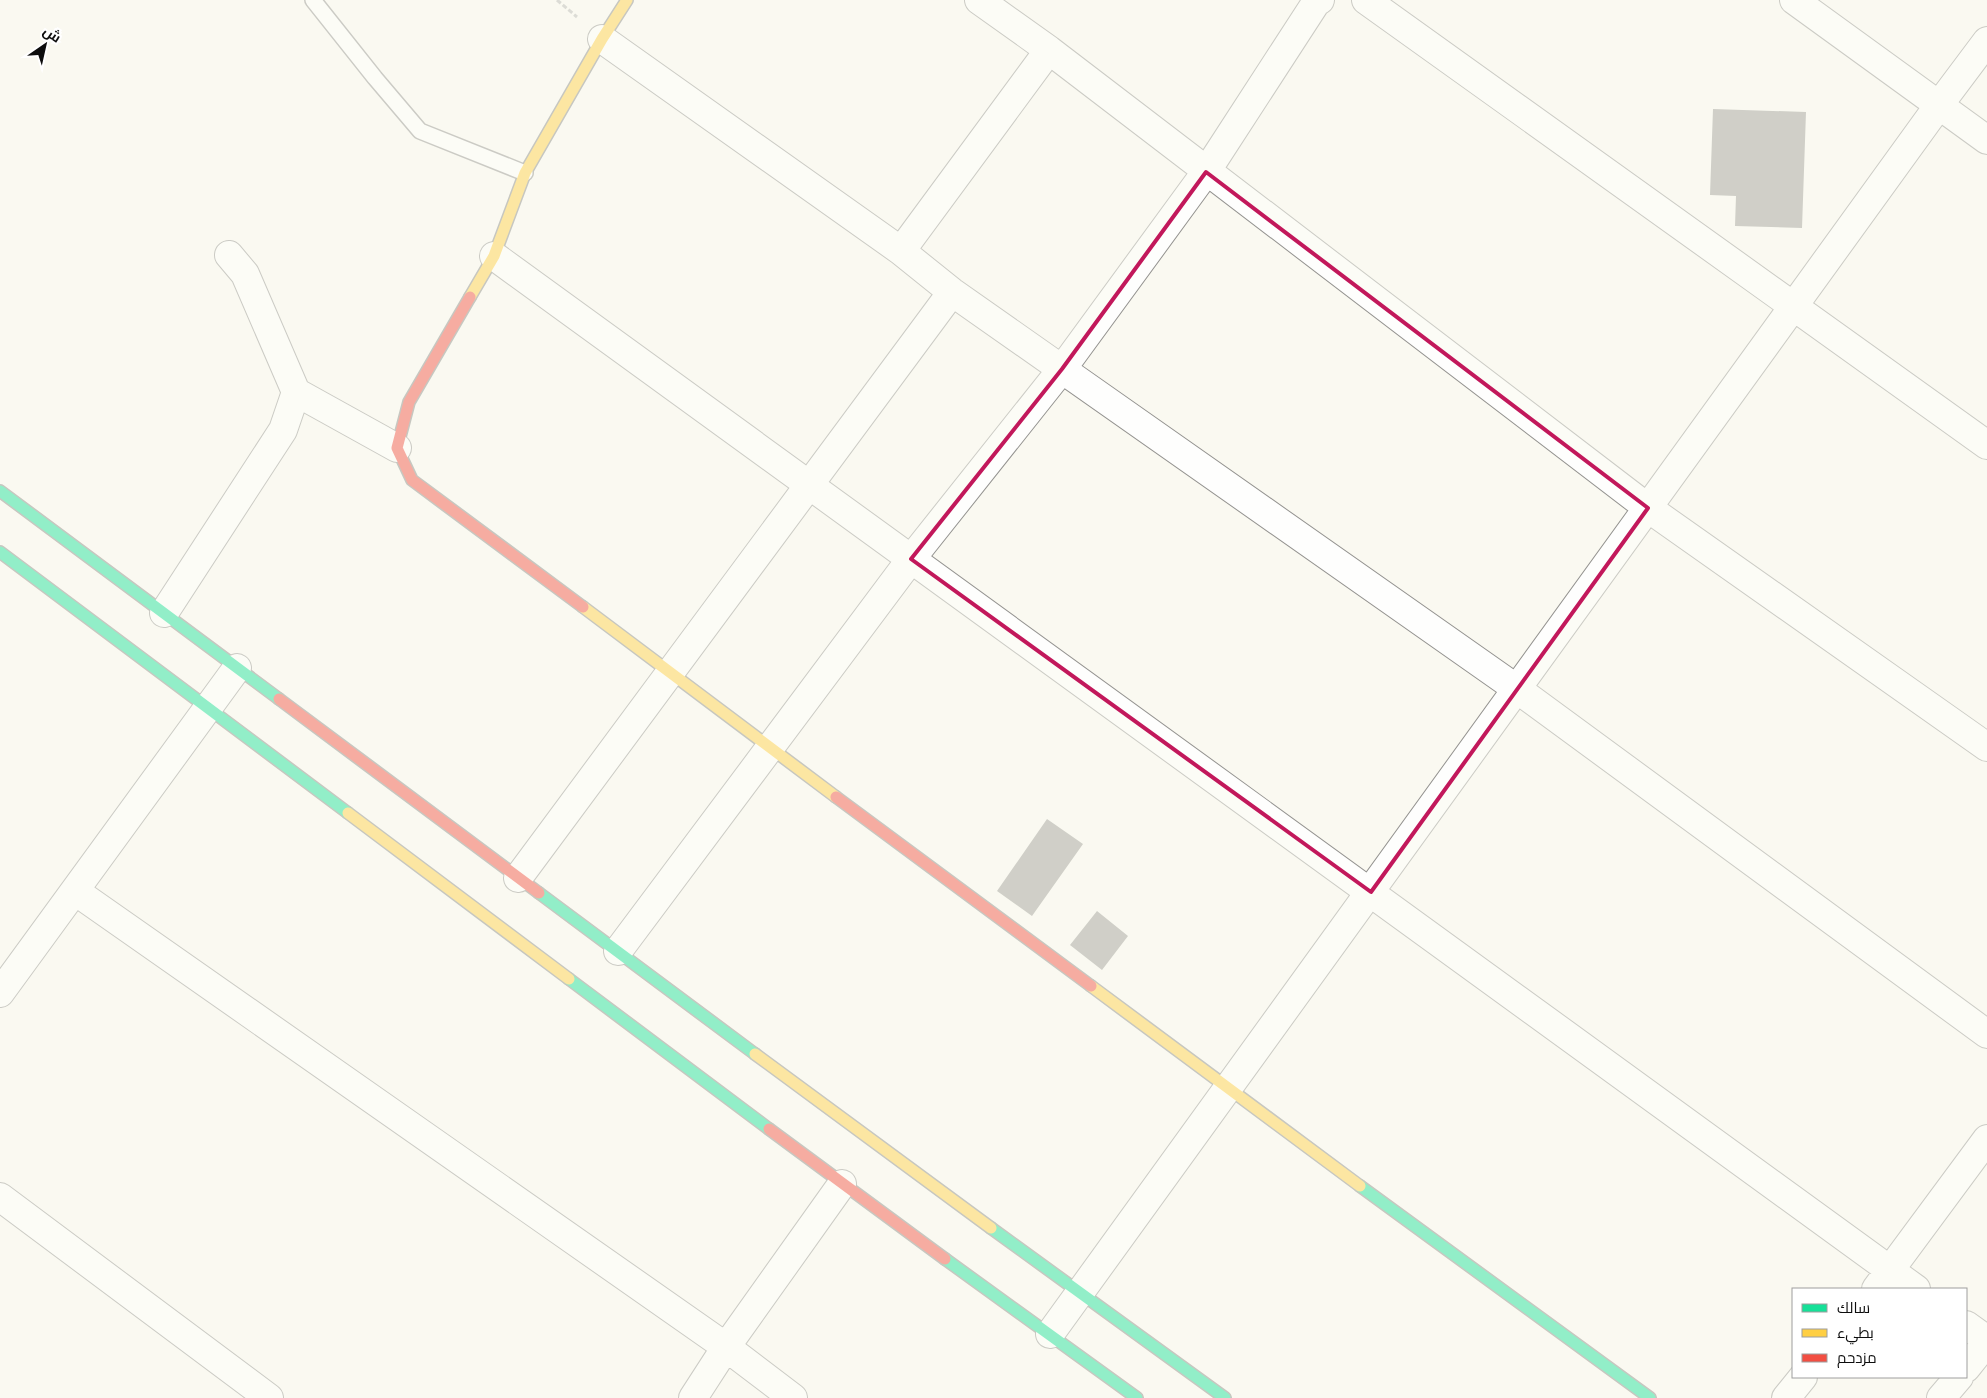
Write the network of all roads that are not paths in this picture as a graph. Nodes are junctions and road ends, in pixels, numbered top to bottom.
1 (313, 0) edge
2 (627, 0) edge
3 (980, 0) edge
4 (1320, 0) edge
5 (1366, 0) edge
6 (1794, 0) edge
7 (602, 39) junction
8 (1987, 41) edge
9 (1049, 50) junction
10 (1939, 105) junction
11 (1987, 140) edge
12 (1206, 172) junction
13 (525, 173) junction
14 (901, 251) junction
15 (229, 255) dead end
16 (494, 256) junction
17 (952, 292) junction
18 (1793, 307) junction
19 (1062, 368) junction
20 (296, 392) junction
21 (1987, 445) edge
22 (397, 448) junction
23 (809, 486) junction
24 (0, 490) edge
25 (1648, 508) junction
26 (0, 552) edge
27 (911, 559) junction
28 (164, 613) junction
29 (238, 668) junction
30 (669, 672) junction
31 (1517, 689) junction
32 (209, 707) junction
33 (1987, 746) edge
34 (770, 747) junction
35 (518, 878) junction
36 (75, 891) junction
37 (1371, 892) junction
38 (618, 952) junction
39 (2, 987) edge
40 (1987, 1034) edge
41 (1228, 1089) junction
42 (1987, 1139) edge
43 (842, 1184) junction
44 (0, 1197) edge
45 (1883, 1280) edge
46 (1912, 1288) edge
47 (1079, 1293) junction
48 (1967, 1326) edge
49 (1050, 1334) junction
50 (1987, 1341) edge
51 (726, 1347) junction
52 (1967, 1367) edge
53 (1802, 1378) edge
54 (1958, 1378) edge
55 (269, 1398) edge
56 (693, 1398) edge
57 (793, 1398) edge
58 (1137, 1398) edge
59 (1225, 1398) edge
60 (1650, 1398) edge
61 (1786, 1398) edge
62 (1941, 1398) edge

1 - 13 lane
2 - 7 street
3 - 9 street
4 - 12 street
5 - 18 street
6 - 10 street
7 - 13 street
7 - 14 street
8 - 10 street
9 - 12 street
9 - 14 street
10 - 11 street
10 - 18 street
12 - 19 street
12 - 25 street
13 - 16 street
14 - 17 street
15 - 20 street
16 - 22 street
16 - 23 street
17 - 19 street
17 - 23 street
18 - 21 street
18 - 25 street
19 - 27 street
19 - 31 street
20 - 22 street
20 - 28 street
22 - 30 street
23 - 27 street
23 - 30 street
24 - 28 street
25 - 31 street
25 - 33 street
26 - 32 street
27 - 34 street
27 - 37 street
28 - 29 street
29 - 32 street
29 - 35 street
30 - 34 street
30 - 35 street
31 - 37 street
31 - 40 street
32 - 36 street
32 - 43 street
34 - 38 street
34 - 41 street
35 - 38 street
36 - 39 street
36 - 51 street
37 - 41 street
37 - 45 street
38 - 47 street
41 - 47 street
41 - 60 street
42 - 45 street
43 - 49 street
43 - 51 street
44 - 55 street
45 - 46 street
47 - 49 street
47 - 59 street
48 - 50 street
49 - 58 street
50 - 52 street
51 - 56 street
51 - 57 street
53 - 61 street
54 - 62 street

